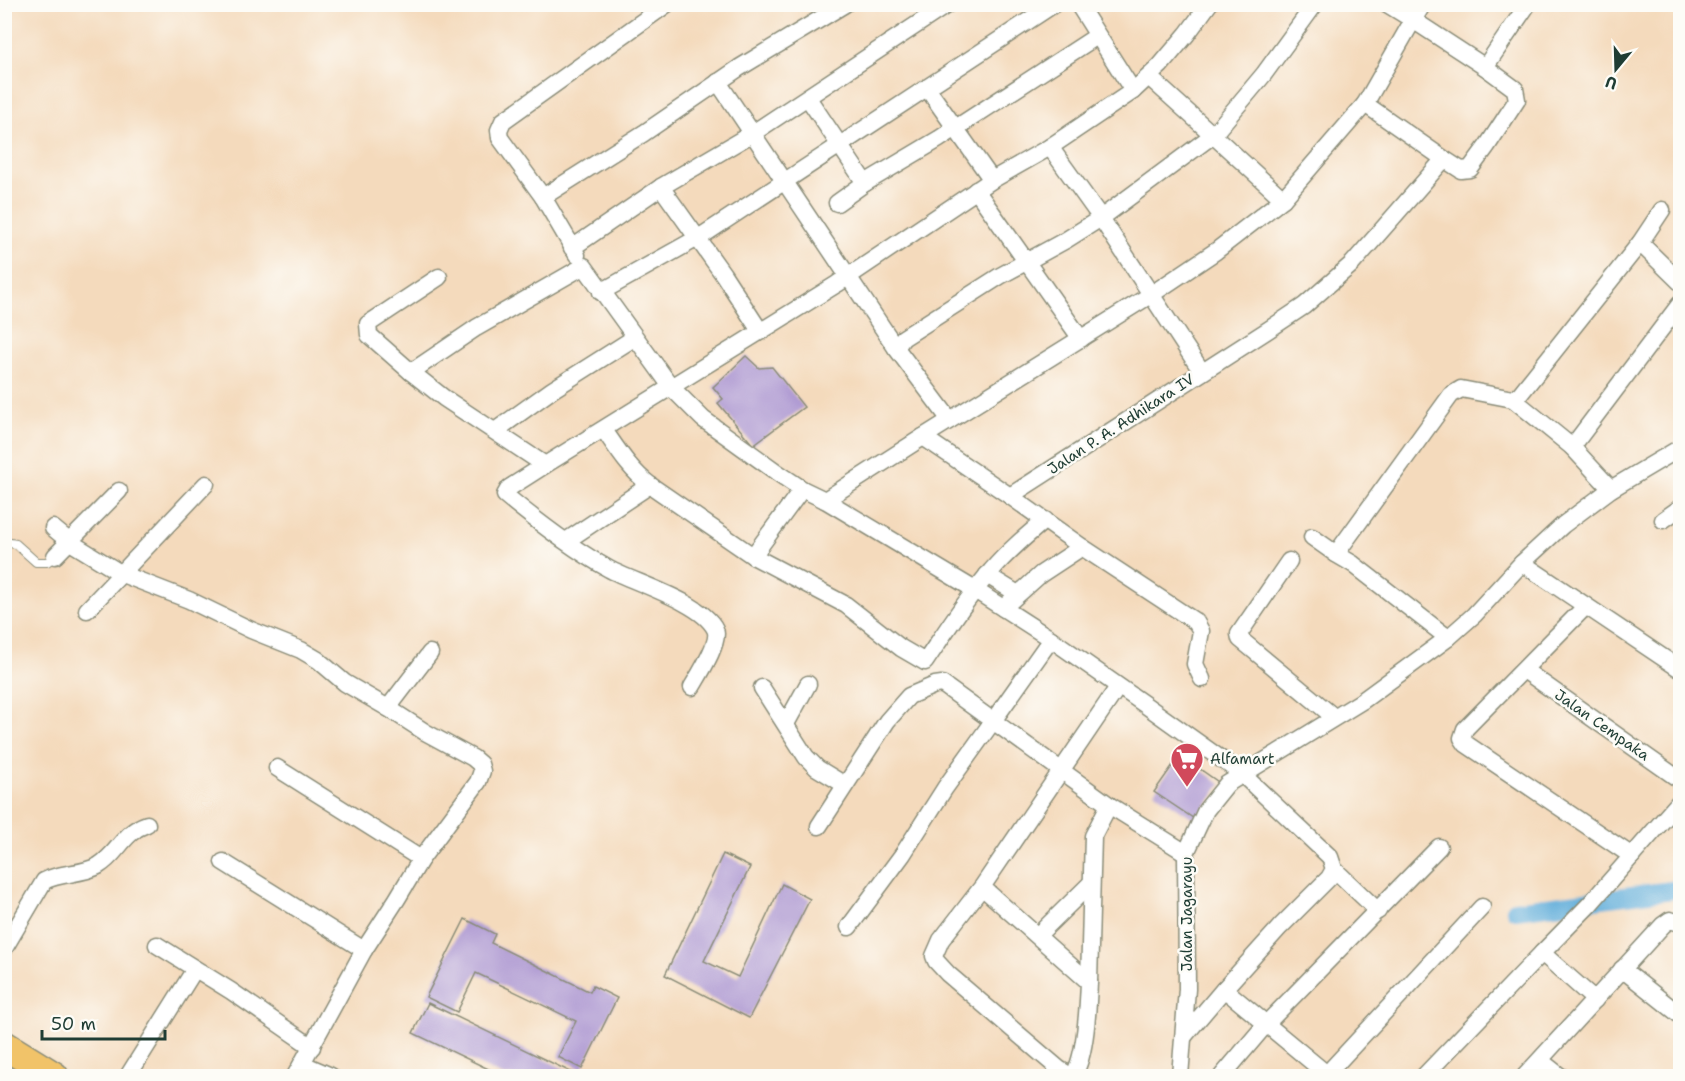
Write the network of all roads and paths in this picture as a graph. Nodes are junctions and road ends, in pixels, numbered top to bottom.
1 (667, 4) edge
2 (845, 4) edge
3 (948, 4) edge
4 (1054, 4) edge
5 (1078, 4) edge
6 (1209, 4) edge
7 (1315, 4) edge
8 (1387, 4) edge
9 (1423, 4) edge
10 (1528, 4) edge
11 (1413, 20) junction
12 (1097, 36) junction
13 (1485, 66) junction
14 (1149, 77) junction
15 (718, 82) junction
16 (927, 88) junction
17 (1133, 91) junction
18 (808, 98) junction
19 (1365, 104) junction
20 (956, 128) junction
21 (753, 133) junction
22 (1213, 135) junction
23 (840, 146) junction
24 (1050, 147) junction
25 (1444, 159) junction
26 (992, 180) junction
27 (786, 181) junction
28 (865, 183) junction
29 (661, 187) junction
30 (976, 190) junction
31 (543, 197) junction
32 (1282, 199) junction
33 (837, 203) dead end
34 (1662, 210) dead end
35 (1101, 218) junction
36 (697, 238) junction
37 (1640, 243) junction
38 (572, 248) junction
39 (1028, 261) junction
40 (584, 266) junction
41 (439, 277) dead end
42 (848, 277) junction
43 (1680, 282) edge
44 (602, 292) junction
45 (1152, 294) junction
46 (1680, 304) edge
47 (760, 331) junction
48 (634, 338) junction
49 (1081, 339) junction
50 (896, 348) junction
51 (411, 372) junction
52 (1202, 372) junction
53 (672, 388) junction
54 (1513, 399) junction
55 (950, 420) junction
56 (604, 430) junction
57 (495, 431) junction
58 (922, 437) junction
59 (1572, 447) junction
60 (1680, 448) edge
61 (545, 465) junction
62 (206, 484) dead end
63 (650, 485) junction
64 (802, 489) junction
65 (1611, 489) junction
66 (119, 491) dead end
67 (1010, 496) junction
68 (825, 500) junction
69 (1680, 508) edge
70 (1663, 520) dead end
71 (1047, 521) junction
72 (53, 528) dead end
73 (1312, 537) dead end
74 (566, 541) junction
75 (4, 542) edge
76 (70, 542) junction
77 (1081, 546) junction
78 (1336, 554) junction
79 (55, 556) joint
80 (753, 556) junction
81 (1289, 561) dead end
82 (1522, 563) junction
83 (122, 574) junction
84 (988, 576) junction
85 (975, 590) junction
86 (1017, 593) junction
87 (1586, 606) junction
88 (1003, 608) junction
89 (87, 610) dead end
90 (1448, 638) junction
91 (1051, 639) junction
92 (430, 653) dead end
93 (1680, 669) edge
94 (1524, 670) junction
95 (1202, 679) dead end
96 (808, 684) dead end
97 (692, 687) dead end
98 (1118, 687) junction
99 (762, 688) dead end
100 (388, 708) junction
101 (1335, 716) junction
102 (993, 722) junction
103 (786, 724) junction
104 (277, 768) dead end
105 (1062, 771) junction
106 (1242, 774) junction
107 (1680, 780) edge
108 (845, 784) junction
109 (1680, 801) edge
110 (1109, 805) junction
111 (147, 824) dead end
112 (819, 826) dead end
113 (1439, 847) dead end
114 (1186, 853) junction
115 (1632, 856) junction
116 (421, 859) junction
117 (223, 862) dead end
118 (1334, 869) junction
119 (1090, 884) junction
120 (982, 887) junction
121 (1482, 907) dead end
122 (1378, 911) junction
123 (1680, 923) edge
124 (849, 927) dead end
125 (1038, 935) junction
126 (157, 945) dead end
127 (4, 949) edge
128 (364, 950) junction
129 (1542, 953) junction
130 (195, 969) junction
131 (1622, 969) junction
132 (1089, 982) junction
133 (1224, 988) junction
134 (1595, 1000) junction
135 (1680, 1015) edge
136 (1267, 1023) junction
137 (1185, 1035) junction
138 (4, 1045) edge
139 (312, 1047) junction
140 (1541, 1061) junction
141 (299, 1070) edge
142 (1327, 1076) edge
143 (54, 1077) edge
144 (128, 1077) edge
145 (331, 1077) edge
146 (1180, 1077) edge
147 (1222, 1077) edge
148 (1424, 1077) edge
149 (1526, 1077) edge
150 (1560, 1077) edge

1 - 31 street
2 - 15 street
3 - 18 street
4 - 16 street
5 - 12 street
6 - 14 street
7 - 22 street
8 - 11 street
9 - 11 street
10 - 13 street
11 - 13 street
11 - 19 street
12 - 17 street
12 - 20 street
13 - 25 street
14 - 17 street
14 - 22 street
15 - 21 street
15 - 31 street
16 - 20 street
16 - 23 street
17 - 24 street
18 - 21 street
18 - 23 street
19 - 25 street
19 - 32 street
20 - 26 street
20 - 28 street
21 - 27 street
21 - 29 street
22 - 32 street
22 - 35 street
23 - 27 street
23 - 28 street
24 - 26 street
24 - 35 street
25 - 52 street, Jalan P. A. Adhikara IV
26 - 30 street
27 - 36 street
27 - 42 street
28 - 33 street
29 - 36 street
29 - 38 street
30 - 39 street
30 - 42 street
31 - 38 street
32 - 45 street
34 - 37 street
35 - 39 street
35 - 45 street
36 - 44 street
36 - 47 street
37 - 43 street
37 - 54 street
38 - 40 street
39 - 49 street
39 - 50 street
40 - 44 street
40 - 51 street
41 - 51 street
42 - 47 street
42 - 50 street
44 - 48 street
45 - 49 street
45 - 52 street
46 - 59 street
47 - 53 street
48 - 53 street
48 - 57 street
49 - 55 street
50 - 55 street
51 - 57 street
52 - 67 street, Jalan P. A. Adhikara IV
53 - 56 street
53 - 64 street
54 - 59 street
54 - 78 street
55 - 58 street
56 - 61 street
56 - 63 street
57 - 61 street
58 - 67 street
58 - 68 street
59 - 65 street
60 - 65 street, Jalan Jagarayu
61 - 74 street
62 - 83 street
63 - 74 street
63 - 80 street
64 - 68 street
64 - 80 street
65 - 82 street, Jalan Jagarayu
66 - 76 street
67 - 71 street
68 - 85 street
69 - 70 street
71 - 77 street
71 - 84 street
72 - 76 street
73 - 78 street
74 - 97 street
75 - 79 lane
76 - 79 street
76 - 83 street
77 - 86 street
77 - 95 street
78 - 90 street
80 - 85 street
81 - 101 street
82 - 87 street
82 - 90 street, Jalan Jagarayu
83 - 89 street
83 - 100 street
84 - 85 street
84 - 86 street
85 - 88 street
86 - 88 street
87 - 93 street
87 - 94 street
88 - 91 street
90 - 101 street, Jalan Jagarayu
91 - 98 street
91 - 102 street
92 - 100 street
94 - 107 street, Jalan Cempaka
94 - 115 street
96 - 103 street
98 - 105 street
98 - 106 street
99 - 103 street
100 - 116 street
101 - 106 street, Jalan Jagarayu
102 - 105 street
102 - 108 street
102 - 124 street
103 - 108 street
104 - 116 street
105 - 110 street
105 - 120 street
106 - 114 street, Jalan Jagarayu
106 - 118 street
108 - 112 street
109 - 115 street
110 - 114 street
110 - 119 street
111 - 127 street
113 - 122 street
114 - 137 street, Jalan Jagarayu
115 - 129 street
116 - 128 street
117 - 128 street
118 - 122 street
118 - 133 street
119 - 125 street
119 - 132 street
120 - 125 street
120 - 132 street
121 - 142 street
122 - 136 street
123 - 131 street
125 - 132 street
126 - 130 street
128 - 139 street
129 - 134 street
129 - 148 street
130 - 139 street
130 - 144 street
131 - 134 street
131 - 135 street
133 - 136 street
133 - 137 street
134 - 140 street
136 - 142 street
136 - 147 street
137 - 146 street, Jalan Jagarayu
138 - 143 highway
139 - 141 street
140 - 149 street
140 - 150 street
141 - 145 street

